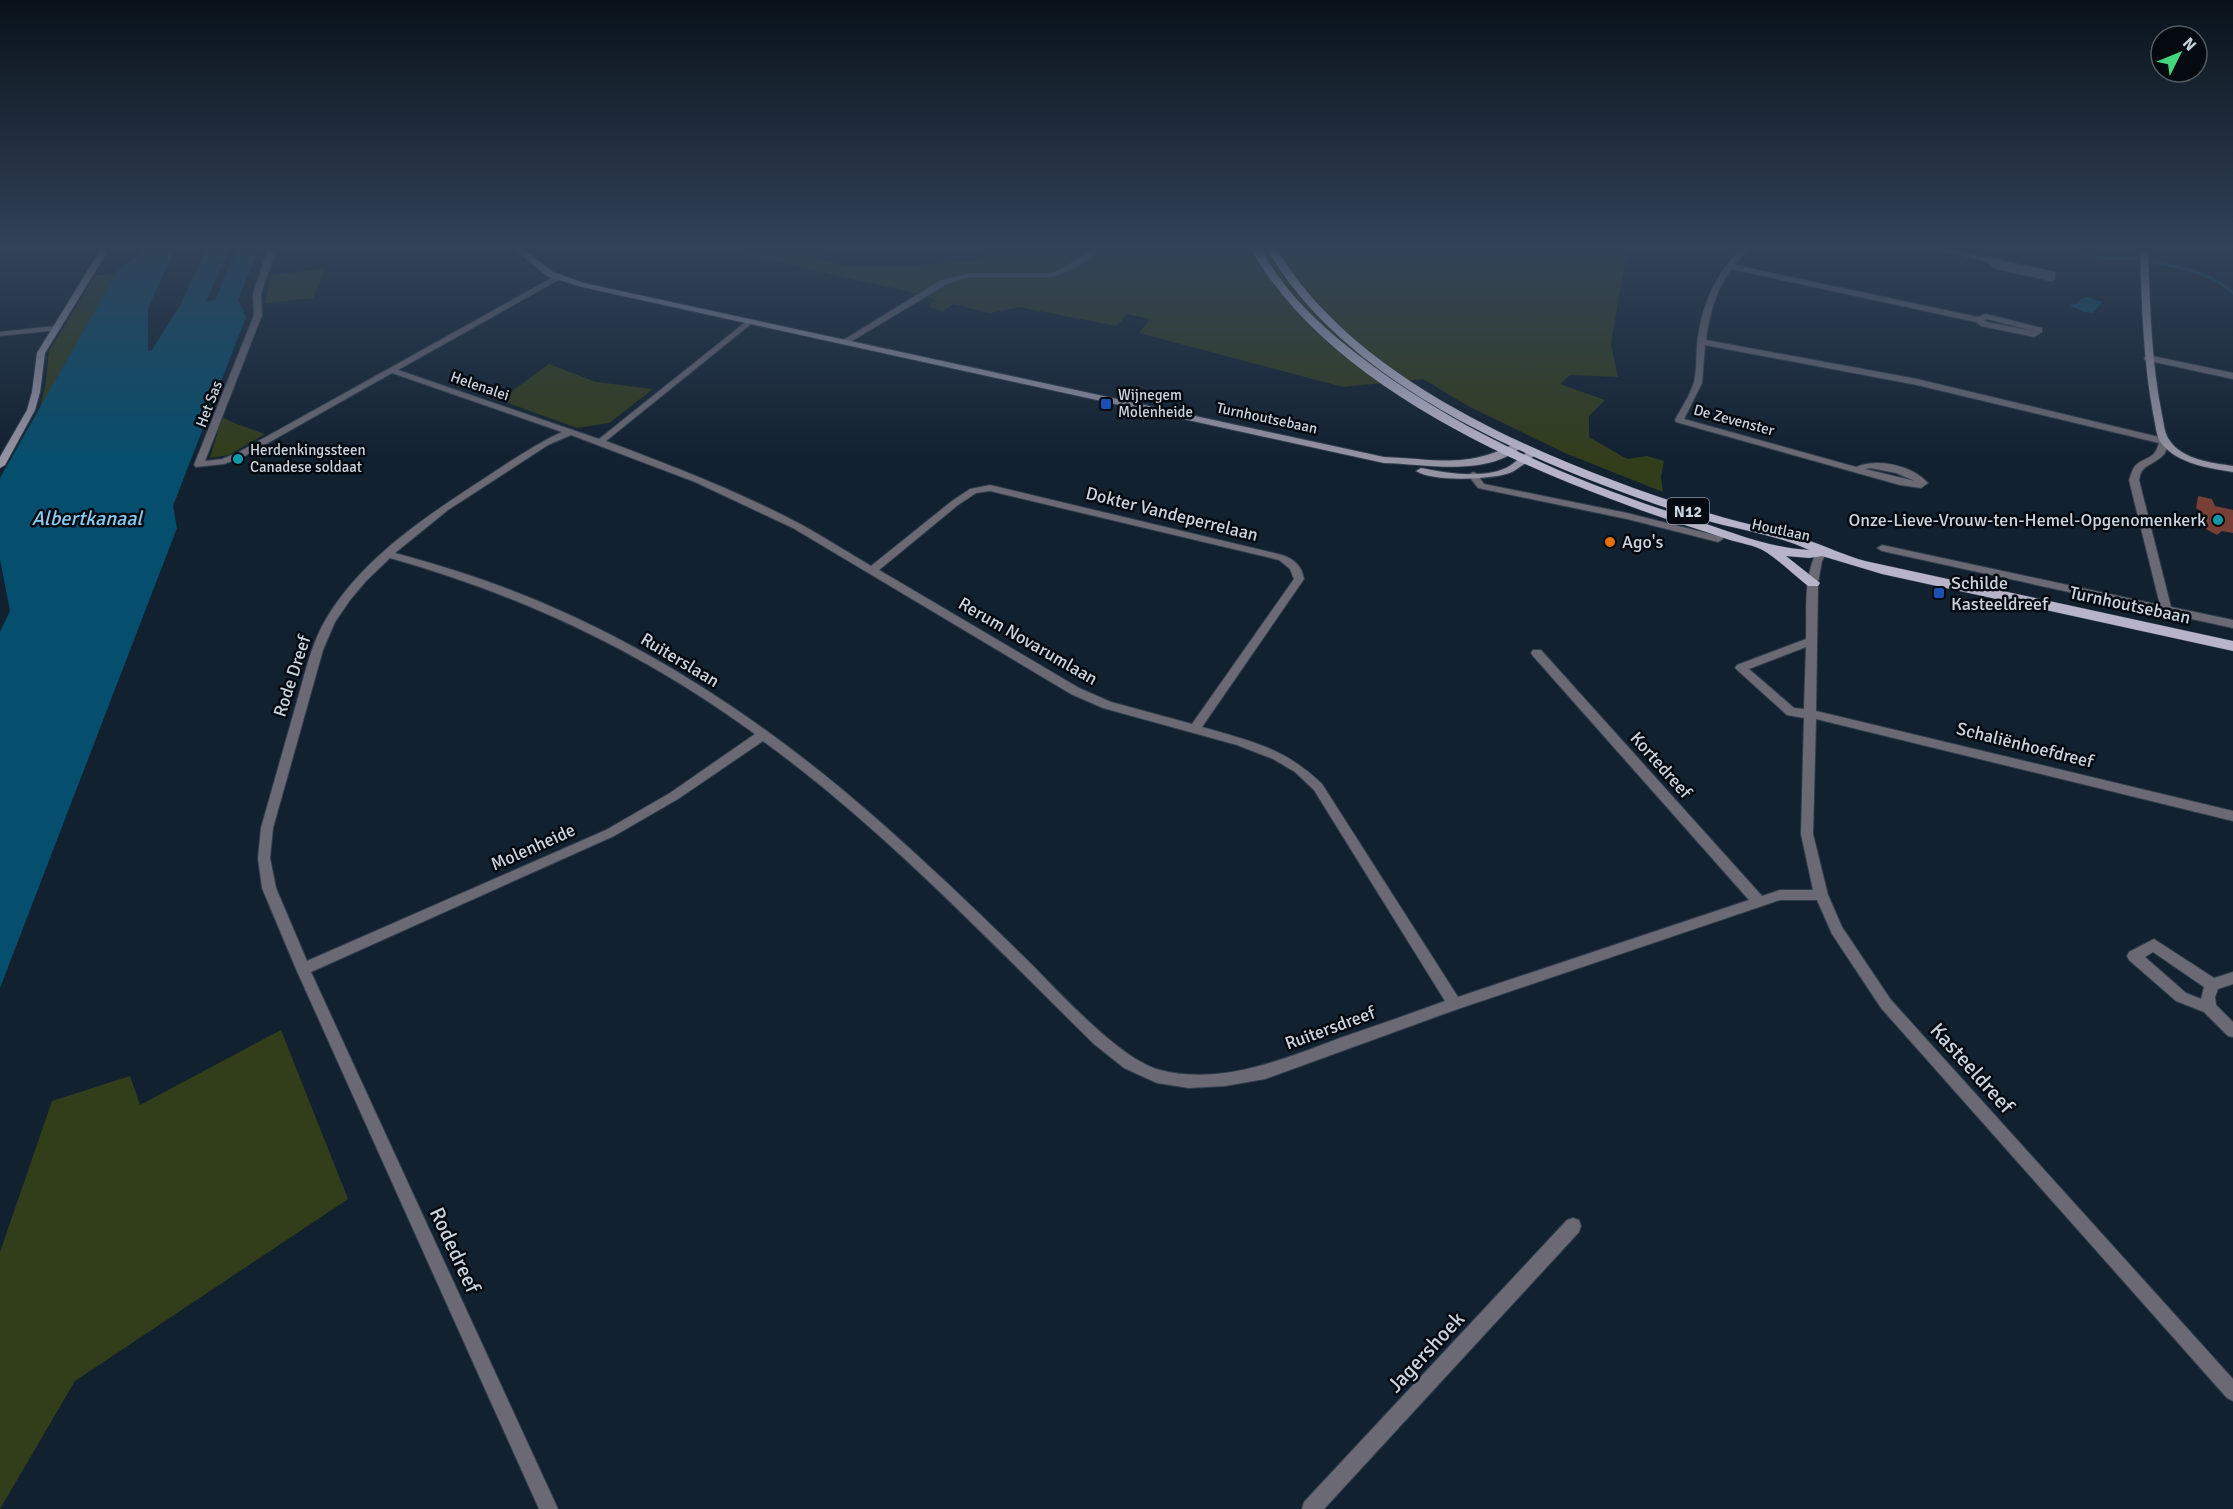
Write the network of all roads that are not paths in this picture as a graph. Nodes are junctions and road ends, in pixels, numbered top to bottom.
1 (60, 319) edge
2 (256, 319) edge
3 (481, 319) edge
4 (736, 319) edge
5 (882, 319) edge
6 (1309, 319) edge
7 (1326, 319) edge
8 (1706, 319) edge
9 (1999, 319) edge
10 (2147, 319) edge
11 (1979, 320) edge
12 (748, 322) junction
13 (55, 328) junction
14 (0, 334) edge
15 (844, 342) junction
16 (1701, 345) junction
17 (2148, 358) junction
18 (390, 370) junction
19 (2233, 376) edge
20 (565, 431) junction
21 (597, 441) junction
22 (2164, 444) junction
23 (1514, 449) junction
24 (1528, 456) junction
25 (1384, 460) junction
26 (1466, 464) junction
27 (0, 465) edge
28 (1858, 469) junction
29 (2233, 469) edge
30 (1473, 475) junction
31 (1718, 539) dead end
32 (1768, 547) junction
33 (1882, 548) dead end
34 (1822, 552) junction
35 (388, 554) junction
36 (872, 570) junction
37 (1813, 583) junction
38 (2166, 609) junction
39 (2233, 624) edge
40 (1812, 641) junction
41 (2233, 646) edge
42 (1537, 653) dead end
43 (1808, 714) junction
44 (1195, 729) junction
45 (764, 734) junction
46 (2233, 816) edge
47 (915, 863) joint
48 (1821, 895) junction
49 (1759, 902) junction
50 (303, 969) junction
51 (2233, 978) edge
52 (2212, 985) junction
53 (1455, 1004) junction
54 (2209, 1008) junction
55 (321, 1010) joint
56 (2233, 1031) edge
57 (1573, 1226) dead end
58 (2233, 1392) edge
59 (549, 1509) edge
60 (1311, 1509) edge

1 - 13 main road
2 - 18 street, Het Sas
3 - 18 street
4 - 12 main road, Turnhoutsebaan
5 - 15 street
6 - 23 main road, Houtlaan / N12
7 - 23 main road, Houtlaan / N12
8 - 16 street, De Zevenster
9 - 11 street
10 - 17 main road
12 - 15 main road, Turnhoutsebaan
12 - 21 street
13 - 14 street
13 - 27 main road
15 - 25 main road, Turnhoutsebaan
16 - 22 street
16 - 28 street, De Zevenster
17 - 19 street
17 - 22 main road
18 - 20 street, Helenalei
20 - 21 street, Rerum Novarumlaan
20 - 35 street, Rode Dreef
21 - 36 street, Rerum Novarumlaan
22 - 29 main road
22 - 38 street
23 - 24 main road, Houtlaan / N12
23 - 26 main road, Turnhoutsebaan
24 - 30 main road, Turnhoutsebaan
24 - 32 main road, Houtlaan / N12
24 - 34 main road, Houtlaan / N12
25 - 26 main road, Turnhoutsebaan
25 - 30 main road, Turnhoutsebaan
26 - 30 main road, Turnhoutsebaan
28 - 28 street, De Zevenster
30 - 31 street, Turnhoutsebaan
32 - 34 main road, Houtlaan / N12
32 - 37 main road
33 - 38 street, Turnhoutsebaan
34 - 37 street, Kasteeldreef
34 - 41 main road, Turnhoutsebaan / N12
35 - 45 street, Ruiterslaan
35 - 50 street, Rode Dreef
36 - 44 street, Rerum Novarumlaan
36 - 44 street, Dokter Vandeperrelaan
37 - 40 street, Kasteeldreef
38 - 39 street, Turnhoutsebaan
40 - 43 street, Kasteeldreef
40 - 43 street
42 - 49 street, Kortedreef
43 - 46 street, Schaliënhoefdreef
43 - 48 street, Kasteeldreef
44 - 53 street, Rerum Novarumlaan
45 - 47 street, Ruiterslaan
45 - 50 street, Molenheide
47 - 53 street, Ruitersdreef
48 - 49 street, Ruitersdreef
48 - 58 street, Kasteeldreef
49 - 53 street, Ruitersdreef
50 - 55 street, Rode Dreef
51 - 52 street
52 - 54 street
52 - 54 street
54 - 56 street
55 - 59 street, Rodedreef
57 - 60 street, Jagershoek

